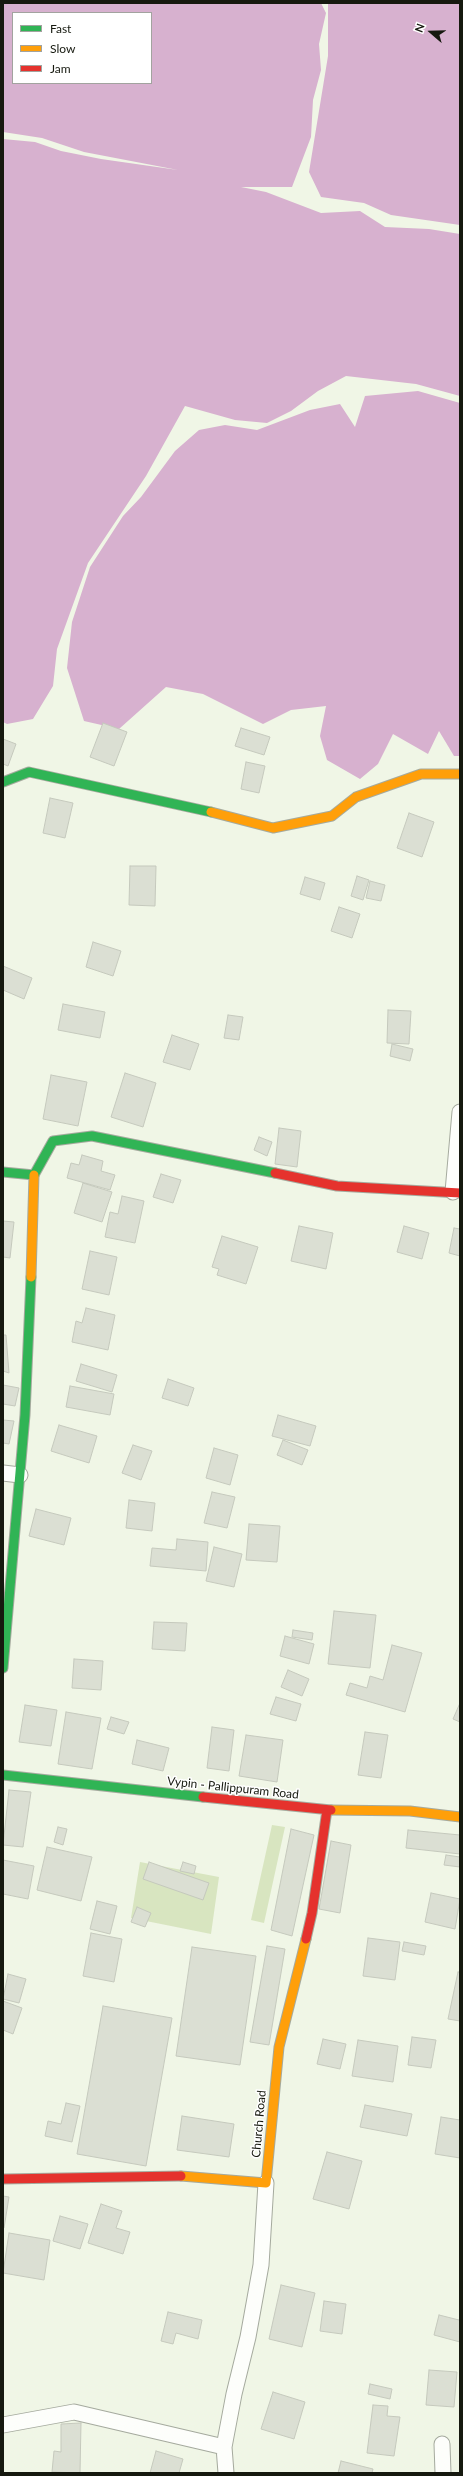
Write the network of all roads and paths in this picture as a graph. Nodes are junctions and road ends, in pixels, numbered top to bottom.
1 (460, 774) edge
2 (3, 782) edge
3 (460, 1112) edge
4 (3, 1172) edge
5 (34, 1175) junction
6 (457, 1193) edge
7 (3, 1473) edge
8 (20, 1475) junction
9 (3, 1668) edge
10 (3, 1775) edge
11 (327, 1810) junction
12 (460, 1817) edge
13 (3, 2179) edge
14 (266, 2183) junction
15 (3, 2425) edge
16 (442, 2444) dead end
17 (224, 2447) junction
18 (226, 2473) edge
19 (443, 2473) edge

1 - 2 street
3 - 6 street
4 - 5 street
5 - 6 street
5 - 8 street
7 - 8 street
8 - 9 street
10 - 11 street, Vypin - Pallippuram Road
11 - 12 street, Vypin - Pallippuram Road
11 - 14 street, Church Road
13 - 14 street
14 - 17 street
15 - 17 street
16 - 19 street
17 - 18 street

